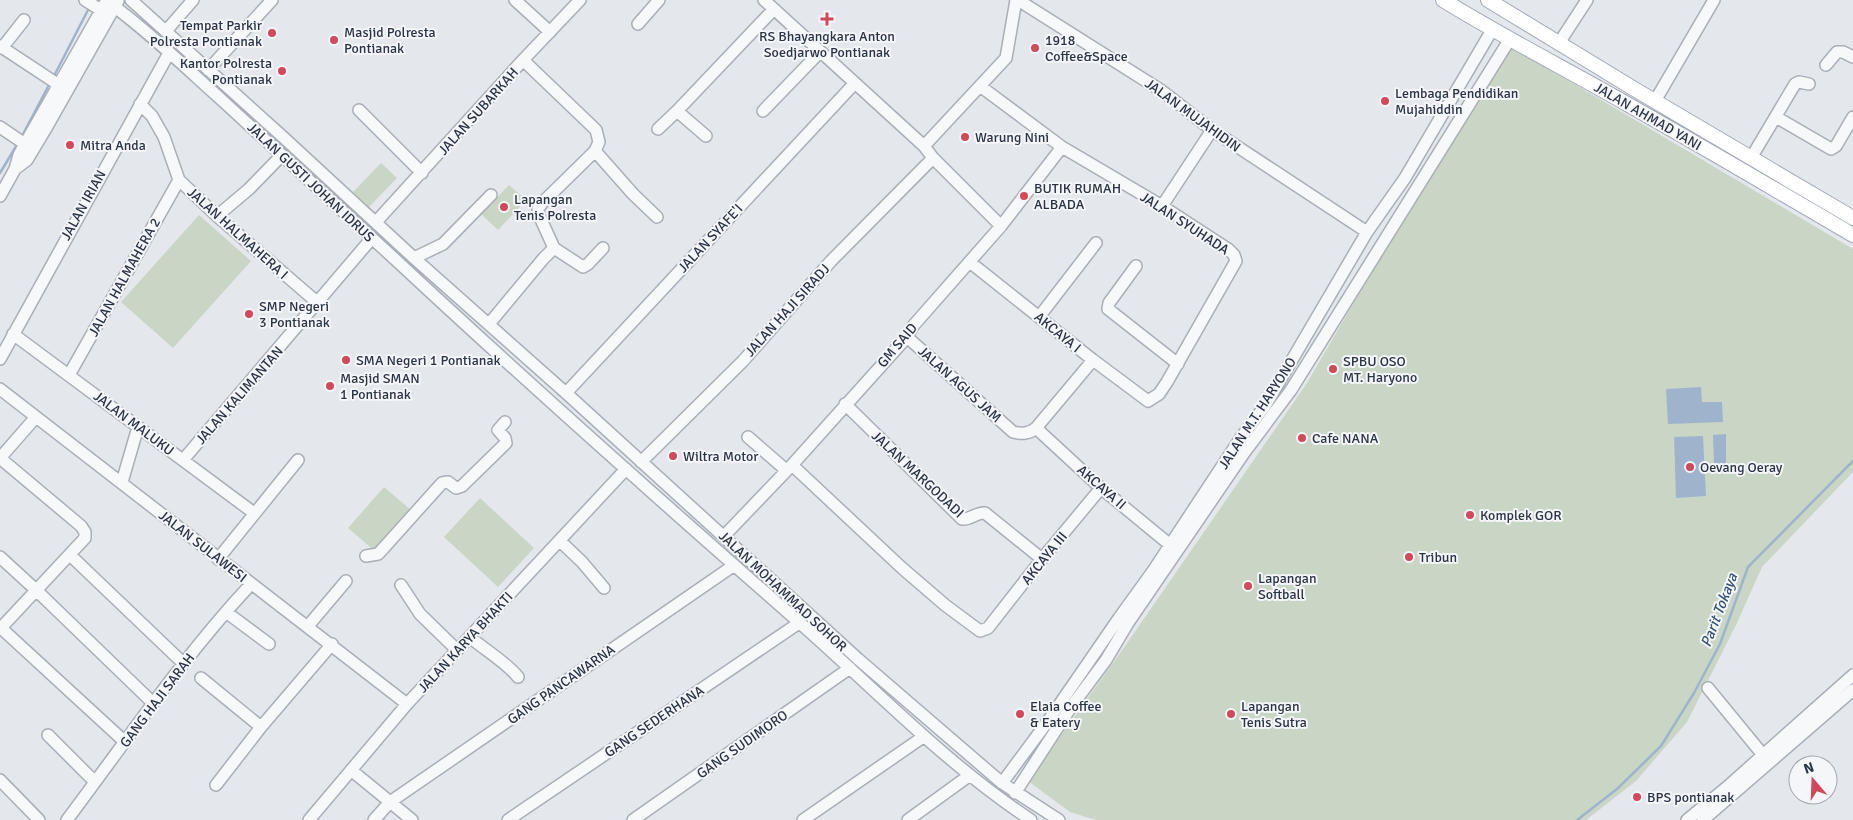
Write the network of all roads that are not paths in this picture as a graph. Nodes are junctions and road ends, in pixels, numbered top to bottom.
1 (85, 0) edge
2 (131, 0) edge
3 (192, 0) edge
4 (272, 0) edge
5 (515, 0) edge
6 (659, 0) edge
7 (764, 0) edge
8 (1017, 0) edge
9 (1443, 0) edge
10 (1587, 0) edge
11 (1714, 0) edge
12 (578, 1) edge
13 (1497, 2) edge
14 (108, 4) edge
15 (774, 9) junction
16 (24, 20) dead end
17 (638, 24) dead end
18 (1492, 30) junction
19 (166, 31) junction
20 (550, 32) junction
21 (1510, 39) junction
22 (1559, 43) junction
23 (1, 47) edge
24 (820, 52) junction
25 (168, 53) junction
26 (1853, 57) edge
27 (523, 60) junction
28 (1826, 65) dead end
29 (208, 70) junction
30 (59, 84) junction
31 (854, 84) junction
32 (1809, 84) dead end
33 (980, 86) junction
34 (1636, 90) junction
35 (1655, 101) junction
36 (140, 104) junction
37 (1628, 105) junction
38 (250, 107) junction
39 (359, 110) dead end
40 (763, 110) dead end
41 (677, 111) junction
42 (241, 117) junction
43 (1776, 117) junction
44 (1853, 117) edge
45 (3, 129) edge
46 (658, 129) dead end
47 (1212, 130) junction
48 (706, 136) dead end
49 (25, 144) junction
50 (924, 146) junction
51 (1062, 147) junction
52 (594, 151) junction
53 (282, 155) junction
54 (933, 158) junction
55 (1751, 158) junction
56 (15, 169) junction
57 (422, 173) junction
58 (1405, 178) junction
59 (178, 180) junction
60 (1419, 185) junction
61 (490, 195) dead end
62 (0, 196) edge
63 (1162, 206) junction
64 (218, 216) junction
65 (657, 217) dead end
66 (1853, 218) edge
67 (376, 222) junction
68 (1001, 226) junction
69 (1367, 232) junction
70 (1853, 235) edge
71 (372, 238) junction
72 (1096, 243) dead end
73 (554, 248) junction
74 (603, 248) dead end
75 (414, 258) junction
76 (971, 263) junction
77 (1136, 266) dead end
78 (1339, 283) junction
79 (1352, 291) junction
80 (318, 303) junction
81 (1039, 317) junction
82 (489, 324) junction
83 (13, 334) junction
84 (907, 336) junction
85 (517, 348) junction
86 (0, 359) edge
87 (506, 360) junction
88 (1092, 360) junction
89 (1178, 364) junction
90 (69, 375) junction
91 (0, 389) edge
92 (566, 393) junction
93 (1145, 401) joint
94 (845, 404) junction
95 (36, 416) junction
96 (505, 422) dead end
97 (138, 427) junction
98 (1036, 428) junction
99 (748, 438) dead end
100 (0, 458) edge
101 (184, 460) junction
102 (298, 460) dead end
103 (641, 462) junction
104 (789, 468) junction
105 (626, 469) junction
106 (122, 482) junction
107 (1101, 488) junction
108 (1212, 491) junction
109 (685, 502) junction
110 (254, 513) junction
111 (676, 514) junction
112 (724, 536) junction
113 (560, 541) junction
114 (1169, 544) junction
115 (70, 555) junction
116 (366, 556) dead end
117 (0, 557) edge
118 (218, 559) junction
119 (1042, 559) junction
120 (733, 566) junction
121 (346, 581) dead end
122 (251, 584) junction
123 (401, 585) dead end
124 (604, 588) dead end
125 (36, 590) junction
126 (226, 612) junction
127 (1123, 620) junction
128 (799, 623) junction
129 (1, 626) edge
130 (308, 626) junction
131 (470, 637) junction
132 (269, 644) dead end
133 (332, 644) junction
134 (457, 650) junction
135 (184, 663) junction
136 (850, 668) junction
137 (1853, 675) edge
138 (518, 677) dead end
139 (200, 678) dead end
140 (1708, 688) dead end
141 (1853, 690) edge
142 (898, 694) junction
143 (153, 703) junction
144 (407, 704) junction
145 (888, 705) junction
146 (1052, 725) junction
147 (262, 727) junction
148 (48, 736) dead end
149 (923, 737) junction
150 (125, 742) junction
151 (1763, 756) junction
152 (350, 770) junction
153 (970, 775) junction
154 (0, 780) edge
155 (95, 782) junction
156 (1002, 783) junction
157 (216, 785) dead end
158 (1015, 793) junction
159 (390, 802) junction
160 (39, 820) edge
161 (67, 820) edge
162 (308, 820) edge
163 (374, 820) edge
164 (412, 820) edge
165 (508, 820) edge
166 (633, 820) edge
167 (803, 820) edge
168 (908, 820) edge
169 (1031, 820) edge
170 (1058, 820) edge
171 (1687, 820) edge
172 (1703, 820) edge

1 - 14 street, JALAN GUSTI JOHAN IDRUS
2 - 19 street, JALAN GUSTI JOHAN IDRUS
3 - 19 street
4 - 29 street
5 - 20 street
6 - 17 street
7 - 15 street
8 - 33 street
8 - 47 street, JALAN MUJAHIDIN
9 - 18 main road, JALAN AHMAD YANI
10 - 22 street
11 - 35 street
12 - 20 street, JALAN SUBARKAH
13 - 22 main road, JALAN AHMAD YANI
14 - 25 street, JALAN GUSTI JOHAN IDRUS
14 - 30 street
14 - 56 street
15 - 24 street
15 - 41 street
16 - 23 street
18 - 21 main road, JALAN AHMAD YANI
18 - 58 street, JALAN M.T. HARYONO
19 - 29 street, JALAN GUSTI JOHAN IDRUS
20 - 27 street, JALAN SUBARKAH
21 - 37 main road, JALAN AHMAD YANI
21 - 60 street
22 - 34 main road, JALAN AHMAD YANI
23 - 30 street
24 - 31 street
24 - 40 street
25 - 36 street, JALAN IRIAN
25 - 42 street, JALAN GUSTI JOHAN IDRUS
26 - 28 street
27 - 52 street
27 - 57 street, JALAN SUBARKAH
29 - 38 street, JALAN GUSTI JOHAN IDRUS
30 - 49 street
31 - 50 street
31 - 92 street, JALAN SYAFE'I
32 - 43 street
33 - 50 street
33 - 51 street, JALAN SYUHADA
34 - 35 main road, JALAN AHMAD YANI
34 - 37 main road
35 - 55 main road, JALAN AHMAD YANI
36 - 59 street, JALAN HALMAHERA I
36 - 83 street, JALAN IRIAN
37 - 70 main road, JALAN AHMAD YANI
38 - 42 street
38 - 67 street, JALAN GUSTI JOHAN IDRUS
39 - 57 street
41 - 46 street
41 - 48 street
42 - 53 street, JALAN GUSTI JOHAN IDRUS
43 - 44 street
43 - 55 street
45 - 49 street
47 - 63 street
47 - 69 street, JALAN MUJAHIDIN
49 - 56 street
50 - 54 street
51 - 63 street, JALAN SYUHADA
51 - 68 street, GM SAID
52 - 65 street
52 - 73 street
53 - 64 street
53 - 71 street, JALAN GUSTI JOHAN IDRUS
54 - 68 street
54 - 103 street, JALAN HAJI SIRADJ
55 - 66 main road, JALAN AHMAD YANI
56 - 62 street
57 - 67 street, JALAN SUBARKAH
58 - 60 street
58 - 69 street, JALAN M.T. HARYONO
59 - 64 street, JALAN HALMAHERA I
59 - 90 street, JALAN HALMAHERA 2
60 - 79 street
61 - 75 street
63 - 89 street, JALAN SYUHADA
64 - 80 street, JALAN HALMAHERA I
67 - 75 street, JALAN GUSTI JOHAN IDRUS
68 - 76 street, GM SAID
69 - 78 street, JALAN M.T. HARYONO
71 - 80 street, JALAN KALIMANTAN
71 - 87 street, JALAN GUSTI JOHAN IDRUS
72 - 81 street
73 - 74 street
73 - 82 street
75 - 82 street, JALAN GUSTI JOHAN IDRUS
76 - 81 street, AKCAYA I
76 - 84 street, GM SAID
77 - 89 street
78 - 79 street
78 - 108 street, JALAN M.T. HARYONO
79 - 108 street
80 - 101 street, JALAN KALIMANTAN
81 - 88 street, AKCAYA I
82 - 85 street, JALAN GUSTI JOHAN IDRUS
83 - 86 street, JALAN IRIAN
83 - 90 street, JALAN MALUKU
84 - 94 street, GM SAID
84 - 98 street, JALAN AGUS JAM
85 - 87 street
85 - 92 street, JALAN MOHAMMAD SOHOR
87 - 105 street, JALAN MOHAMMAD SOHOR
88 - 93 street, AKCAYA I
88 - 98 street
89 - 93 street, JALAN SYUHADA
90 - 97 street, JALAN MALUKU
91 - 95 street, JALAN SULAWESI
92 - 103 street, JALAN MOHAMMAD SOHOR
94 - 104 street, GM SAID
94 - 119 street, JALAN MARGODADI
95 - 100 street
95 - 106 street, JALAN SULAWESI
96 - 116 street
97 - 101 street, JALAN MALUKU
97 - 106 street
98 - 107 street, AKCAYA II
99 - 104 street
100 - 115 street
101 - 110 street, JALAN MALUKU
102 - 110 street
103 - 109 street, JALAN MOHAMMAD SOHOR
104 - 112 street, GM SAID
104 - 119 street, AKCAYA III
105 - 111 street, JALAN MOHAMMAD SOHOR
105 - 113 street, JALAN KARYA BHAKTI
106 - 118 street, JALAN SULAWESI
107 - 114 street, AKCAYA II
107 - 119 street, AKCAYA III
108 - 114 street, JALAN M.T. HARYONO
108 - 127 street
109 - 111 street
109 - 112 street, JALAN MOHAMMAD SOHOR
110 - 118 street
111 - 120 street, JALAN MOHAMMAD SOHOR
112 - 142 street, JALAN MOHAMMAD SOHOR
113 - 124 street
113 - 131 street, JALAN KARYA BHAKTI
114 - 127 street, JALAN M.T. HARYONO
115 - 125 street
115 - 135 street
117 - 125 street
118 - 122 street, JALAN SULAWESI
120 - 128 street, JALAN MOHAMMAD SOHOR
120 - 159 street, GANG PANCAWARNA
121 - 130 street
122 - 126 street, GANG HAJI SARAH
122 - 130 street, JALAN SULAWESI
123 - 134 street
125 - 129 street
125 - 143 street
126 - 132 street
126 - 135 street, GANG HAJI SARAH
127 - 146 street, JALAN M.T. HARYONO
128 - 136 street, JALAN MOHAMMAD SOHOR
128 - 165 street, GANG SEDERHANA
129 - 150 street
130 - 133 street, JALAN SULAWESI
131 - 134 street, JALAN KARYA BHAKTI
131 - 138 street
133 - 144 street, JALAN SULAWESI
133 - 147 street
134 - 144 street, JALAN KARYA BHAKTI
135 - 143 street, GANG HAJI SARAH
136 - 145 street, JALAN MOHAMMAD SOHOR
136 - 166 street, GANG SUDIMORO
137 - 151 street
139 - 147 street
140 - 151 street
141 - 172 street
142 - 145 street
142 - 156 street, JALAN MOHAMMAD SOHOR
143 - 150 street, GANG HAJI SARAH
144 - 152 street, JALAN KARYA BHAKTI
145 - 149 street, JALAN MOHAMMAD SOHOR
146 - 156 street, JALAN M.T. HARYONO
146 - 158 street
147 - 157 street
148 - 155 street
149 - 153 street, JALAN MOHAMMAD SOHOR
149 - 167 street
150 - 155 street, GANG HAJI SARAH
151 - 171 street
152 - 159 street
152 - 162 street, JALAN KARYA BHAKTI
153 - 168 street
153 - 169 street, JALAN MOHAMMAD SOHOR
154 - 160 street
155 - 161 street, GANG HAJI SARAH
156 - 158 street, JALAN MOHAMMAD SOHOR
158 - 170 street, JALAN MOHAMMAD SOHOR
159 - 163 street, GANG PANCAWARNA
159 - 164 street

